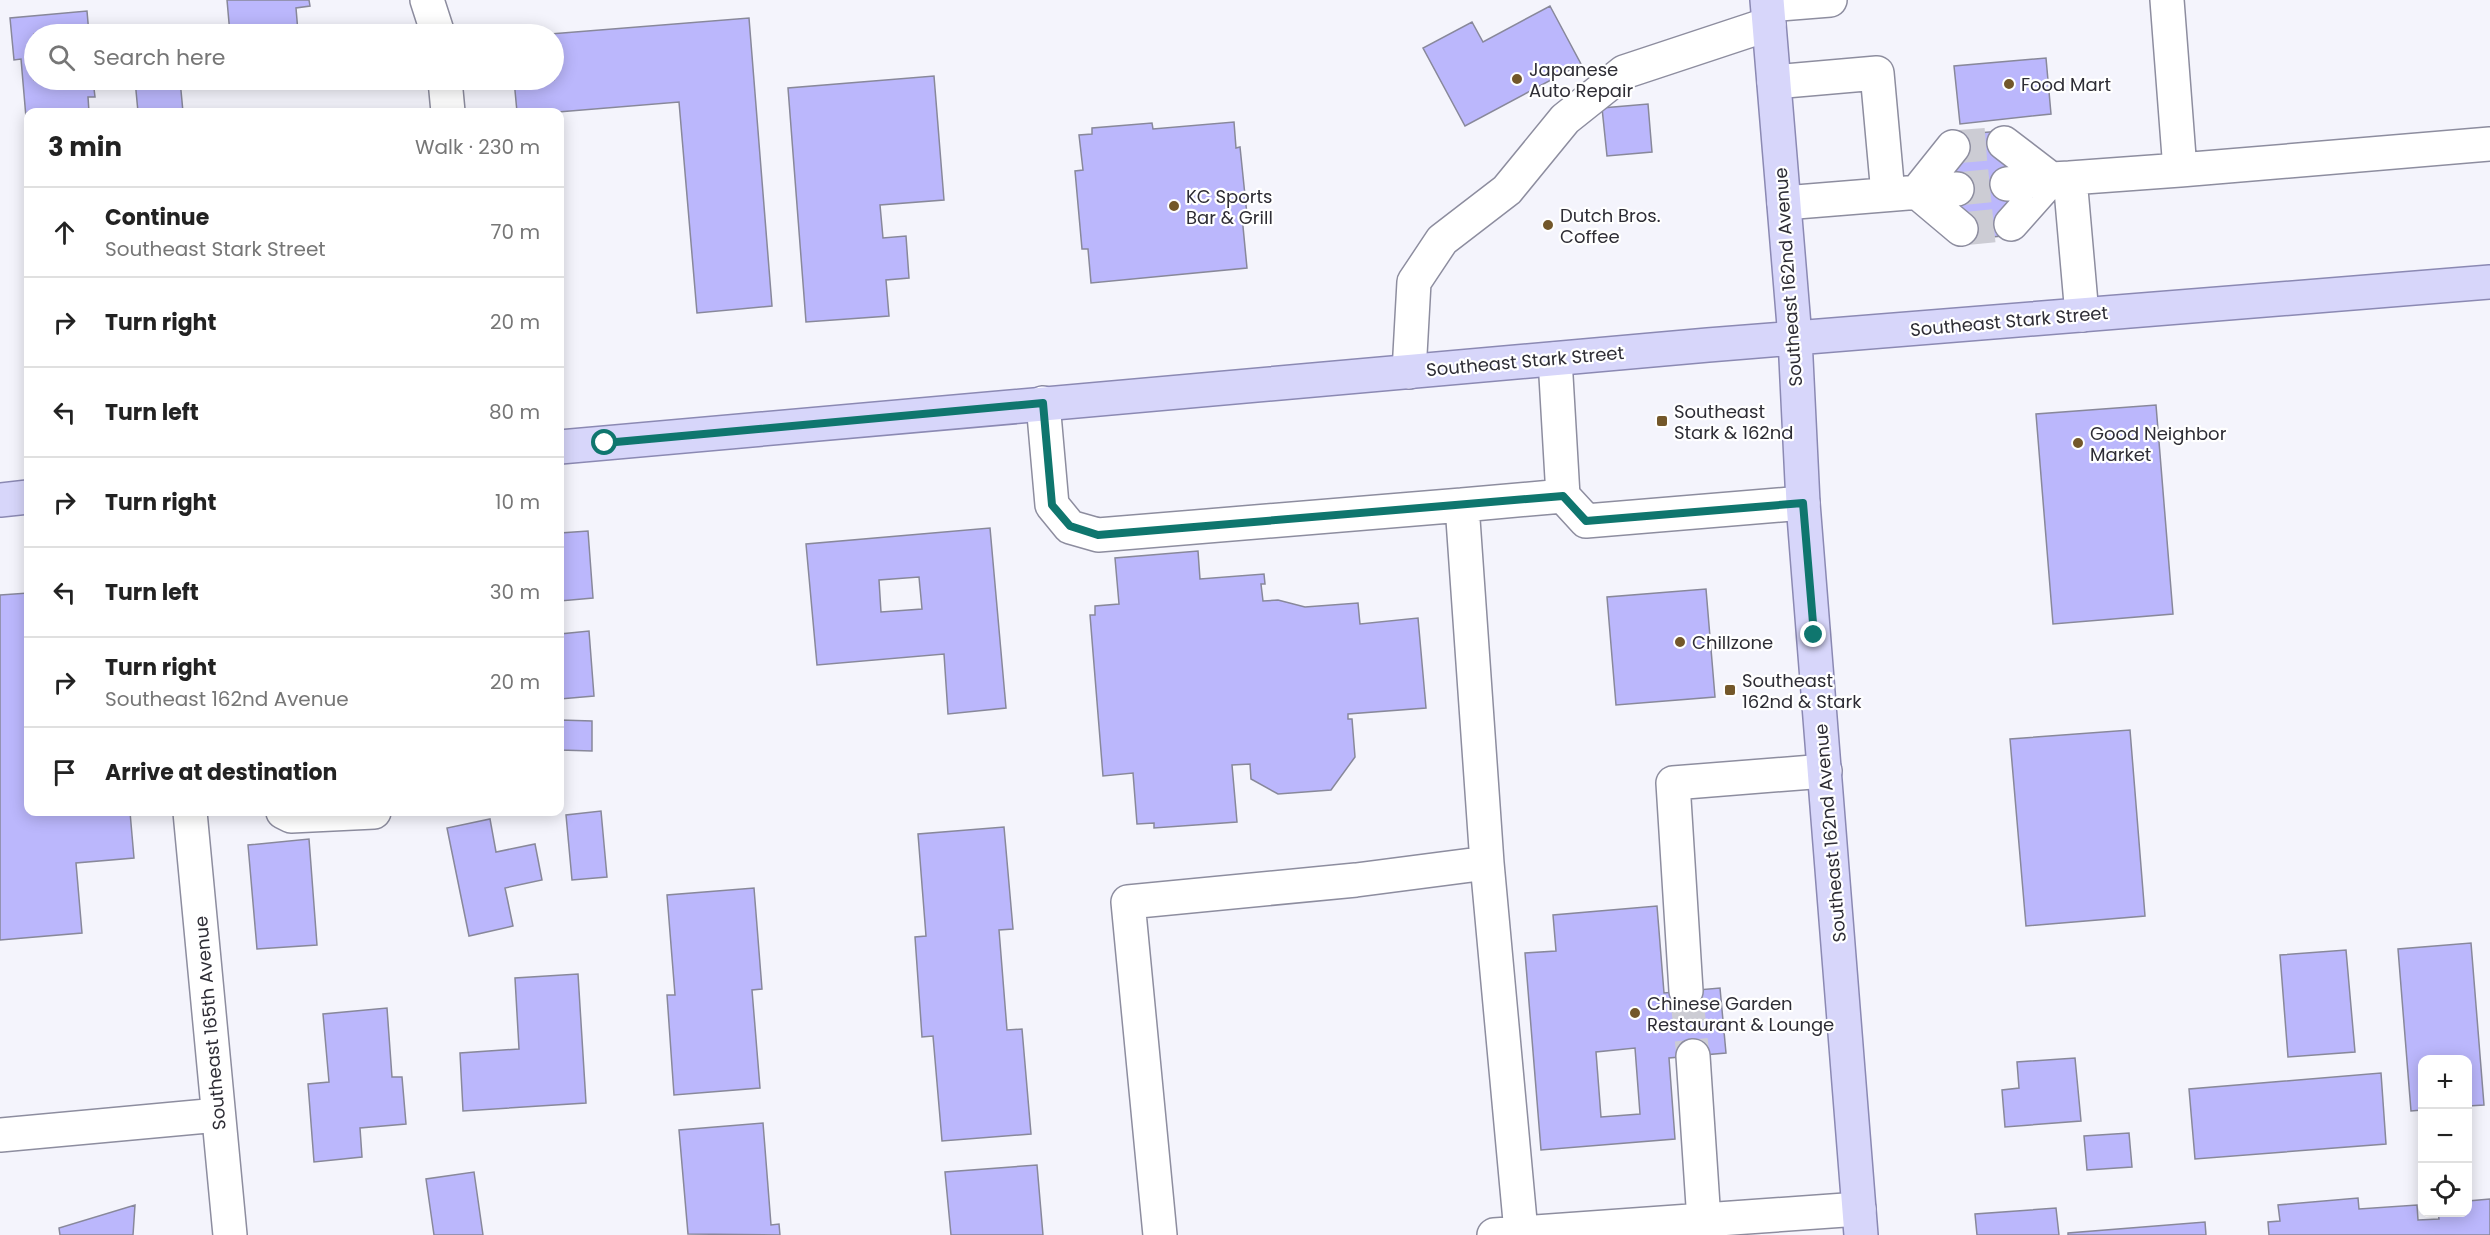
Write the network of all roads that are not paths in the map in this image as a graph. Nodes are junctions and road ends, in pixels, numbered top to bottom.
1 (427, 0) edge
2 (1830, 0) edge
3 (2168, 0) edge
4 (1768, 10) edge
5 (435, 24) edge
6 (1774, 82) junction
7 (446, 90) edge
8 (448, 108) edge
9 (2004, 143) tunnel mouth
10 (2490, 144) edge
11 (1953, 147) tunnel mouth
12 (2180, 170) junction
13 (2061, 179) junction
14 (2007, 184) tunnel mouth
15 (1957, 189) tunnel mouth
16 (1903, 193) junction
17 (1784, 203) junction
18 (2011, 224) tunnel mouth
19 (1961, 229) tunnel mouth
20 (2490, 282) edge
21 (2082, 315) junction
22 (1795, 338) junction
23 (1555, 359) junction
24 (1409, 372) junction
25 (1043, 403) junction
26 (564, 447) edge
27 (1563, 496) junction
28 (24, 497) edge
29 (0, 500) edge
30 (1803, 503) junction
31 (1462, 505) junction
32 (1825, 771) junction
33 (190, 816) edge
34 (1487, 863) junction
35 (1686, 991) tunnel mouth
36 (1693, 1056) tunnel mouth
37 (218, 1115) junction
38 (0, 1135) edge
39 (1704, 1221) junction
40 (1860, 1222) edge
41 (1507, 1234) edge
42 (230, 1235) edge
43 (1160, 1235) edge

1 - 5 street
2 - 4 street
3 - 12 street
4 - 6 main road, Southeast 162nd Avenue
4 - 24 street
6 - 16 street
6 - 17 main road, Southeast 162nd Avenue
7 - 8 street
9 - 13 street
10 - 12 street
11 - 16 street
12 - 13 street
13 - 14 street
13 - 18 street
13 - 21 street
15 - 16 street
16 - 17 street
16 - 19 street
17 - 22 main road, Southeast 162nd Avenue
20 - 21 main road, Southeast Stark Street
21 - 22 main road, Southeast Stark Street
22 - 23 main road, Southeast Stark Street
22 - 30 main road, Southeast 162nd Avenue
23 - 24 main road, Southeast Stark Street
23 - 27 street
24 - 25 main road, Southeast Stark Street
25 - 26 main road, Southeast Stark Street
25 - 31 street
27 - 30 street
27 - 31 street
28 - 29 main road
30 - 32 main road, Southeast 162nd Avenue
31 - 34 street
32 - 35 street
32 - 40 main road, Southeast 162nd Avenue
33 - 37 street, Southeast 165th Avenue
34 - 41 street
34 - 43 street
36 - 39 street
37 - 38 street
37 - 42 street, Southeast 165th Avenue
39 - 40 street
39 - 41 street

